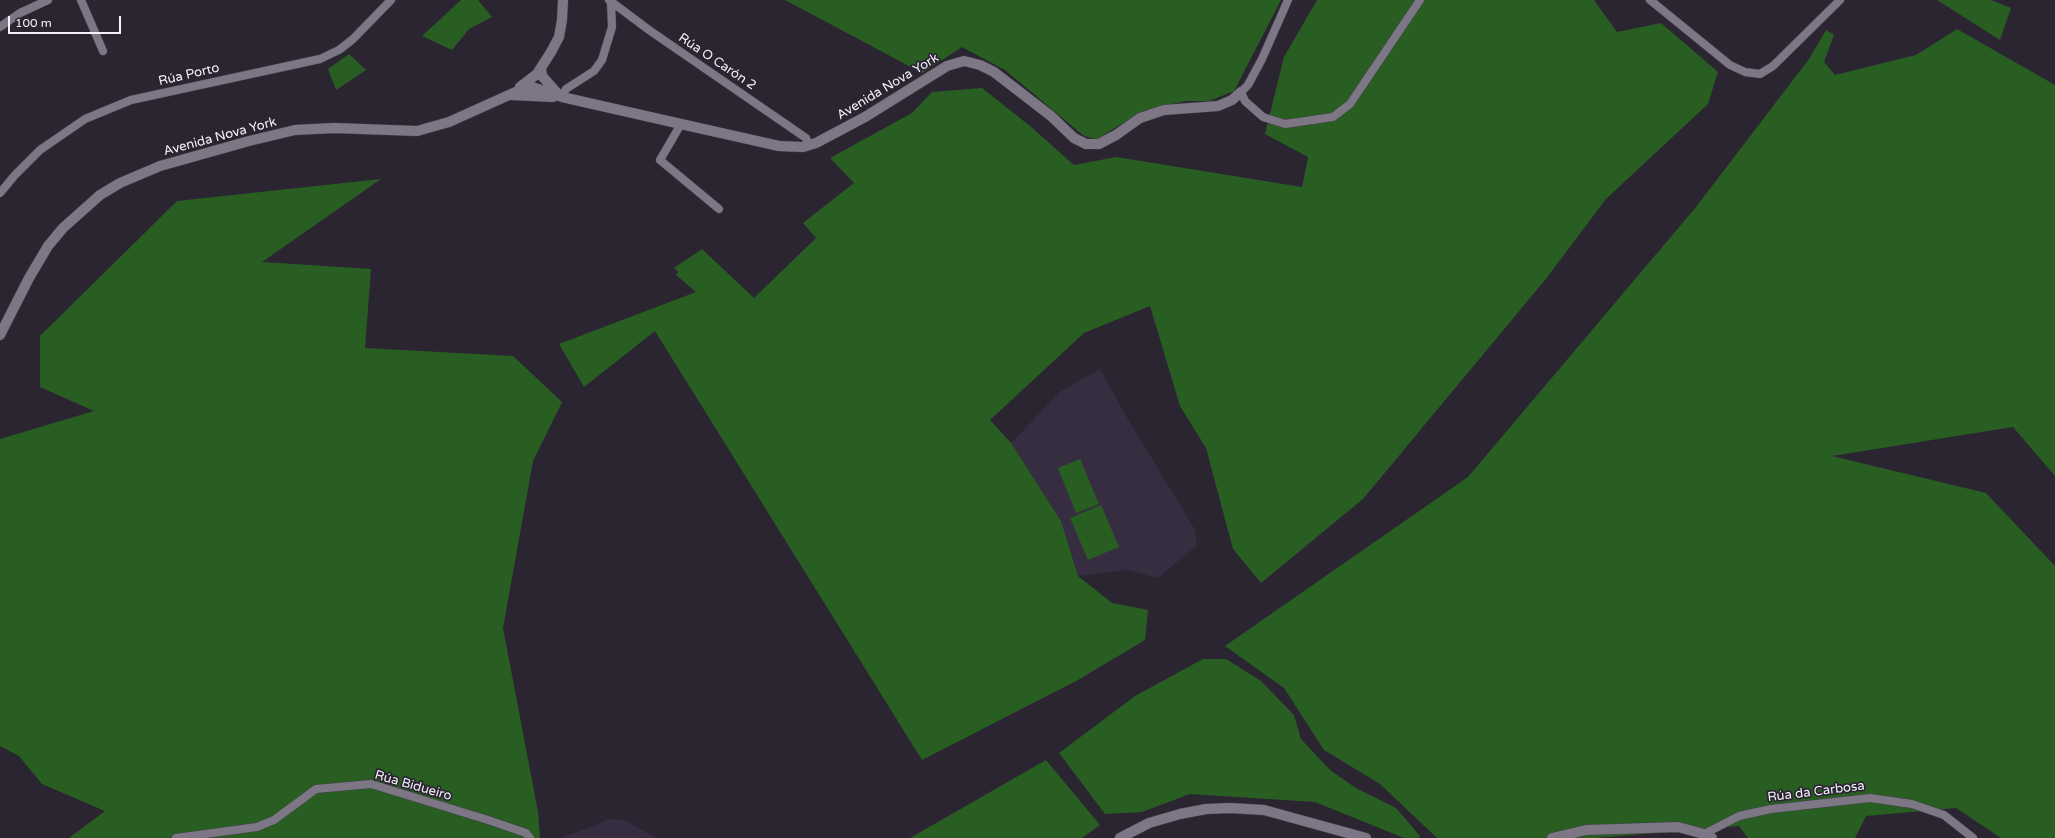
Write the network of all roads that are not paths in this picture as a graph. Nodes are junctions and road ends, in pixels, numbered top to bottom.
1 (48, 0) edge
2 (81, 0) edge
3 (391, 0) edge
4 (563, 0) edge
5 (1288, 0) edge
6 (1420, 0) edge
7 (1650, 0) edge
8 (1840, 0) edge
9 (610, 1) edge
10 (0, 27) edge
11 (103, 51) dead end
12 (541, 68) junction
13 (528, 84) junction
14 (1240, 92) junction
15 (507, 95) junction
16 (539, 96) junction
17 (562, 97) junction
18 (681, 124) junction
19 (809, 145) junction
20 (0, 193) edge
21 (719, 209) dead end
22 (3, 327) edge
23 (0, 335) edge
24 (1708, 836) edge
25 (176, 838) edge
26 (530, 838) edge
27 (1120, 838) edge
28 (1366, 838) edge
29 (1552, 838) edge
30 (1973, 838) edge

1 - 10 street
2 - 11 street
3 - 20 street, Rúa Porto
4 - 12 street
5 - 14 street
6 - 14 street
7 - 8 street
9 - 17 street
9 - 19 street, Rúa O Carón 2
12 - 13 street
12 - 17 street
13 - 15 street
13 - 16 street
13 - 17 street, Avenida Nova York
14 - 19 street, Avenida Nova York
15 - 16 street, Avenida Nova York
15 - 22 street, Avenida Nova York
16 - 17 street, Avenida Nova York
17 - 18 street, Avenida Nova York
18 - 19 street, Avenida Nova York
18 - 21 street
22 - 23 street, Avenida Nova York
24 - 29 street
24 - 30 street, Rúa da Carbosa
25 - 26 street, Rúa Bidueiro
27 - 28 street

